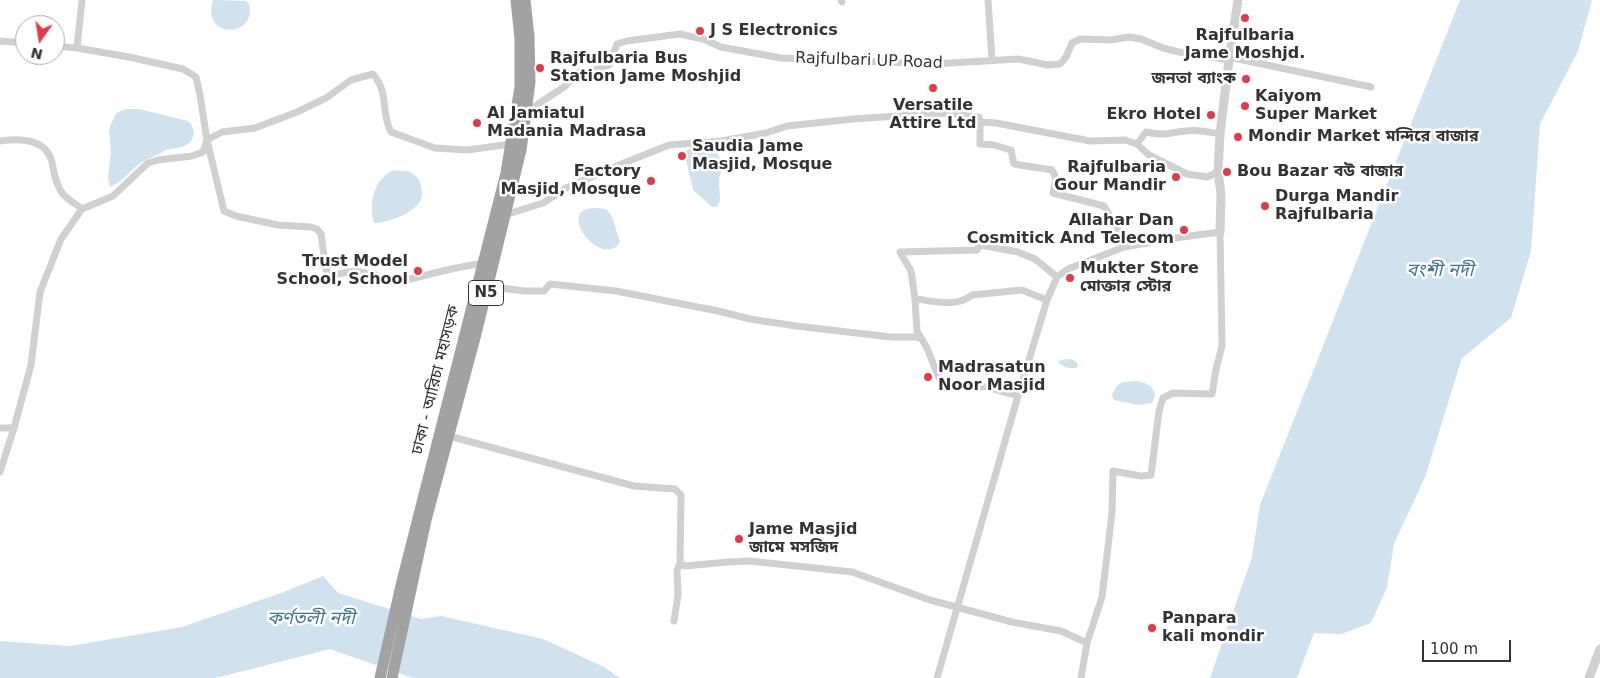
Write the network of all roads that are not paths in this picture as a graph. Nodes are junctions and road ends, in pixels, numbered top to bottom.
1 (82, 0) edge
2 (516, 0) edge
3 (525, 0) edge
4 (988, 0) edge
5 (1238, 0) edge
6 (0, 41) edge
7 (15, 42) edge
8 (65, 47) edge
9 (77, 48) junction
10 (1229, 58) junction
11 (992, 60) junction
12 (1370, 87) dead end
13 (525, 114) junction
14 (980, 122) junction
15 (1220, 134) junction
16 (207, 140) junction
17 (0, 141) edge
18 (511, 144) junction
19 (1137, 144) junction
20 (1218, 172) junction
21 (82, 209) junction
22 (505, 215) junction
23 (1220, 232) junction
24 (1124, 247) junction
25 (482, 263) junction
26 (1057, 277) junction
27 (487, 286) junction
28 (916, 298) junction
29 (1047, 300) junction
30 (922, 338) junction
31 (1018, 396) junction
32 (0, 428) edge
33 (14, 428) junction
34 (449, 436) junction
35 (0, 472) edge
36 (680, 563) junction
37 (407, 582) junction
38 (957, 608) junction
39 (674, 621) dead end
40 (1087, 643) junction
41 (1600, 650) edge
42 (380, 678) edge
43 (392, 678) edge
44 (936, 678) edge
45 (1081, 678) edge
46 (1590, 678) edge

1 - 9 street
2 - 18 highway, ঢাকা - আরিচা মহাসড়ক / N5
3 - 13 highway, N5
4 - 11 street
5 - 10 street
6 - 7 street
8 - 9 street
9 - 16 street
10 - 11 street, Rajfulbari UP Road
10 - 12 street
10 - 15 street
11 - 13 street, Rajfulbari UP Road
13 - 22 highway, N5
14 - 19 street
14 - 22 street
14 - 24 street
15 - 19 street
15 - 20 street
16 - 18 street
16 - 21 street
16 - 25 street
17 - 21 street
18 - 25 highway, ঢাকা - আরিচা মহাসড়ক / N5
19 - 20 street
20 - 23 street
21 - 33 street
22 - 27 highway, N5
23 - 24 street
23 - 40 street
24 - 26 street
25 - 37 highway, ঢাকা - আরিচা মহাসড়ক / N5
26 - 28 street
26 - 29 street
27 - 30 street
27 - 34 highway, N5
28 - 29 street
28 - 30 street
29 - 31 street
30 - 31 street
31 - 38 street
32 - 33 street
33 - 35 street
34 - 36 street
34 - 37 highway, N5
36 - 38 street
36 - 39 street
37 - 42 highway, ঢাকা - আরিচা মহাসড়ক / N5
37 - 43 highway, N5
38 - 40 street
38 - 44 street
40 - 45 street
41 - 46 street

